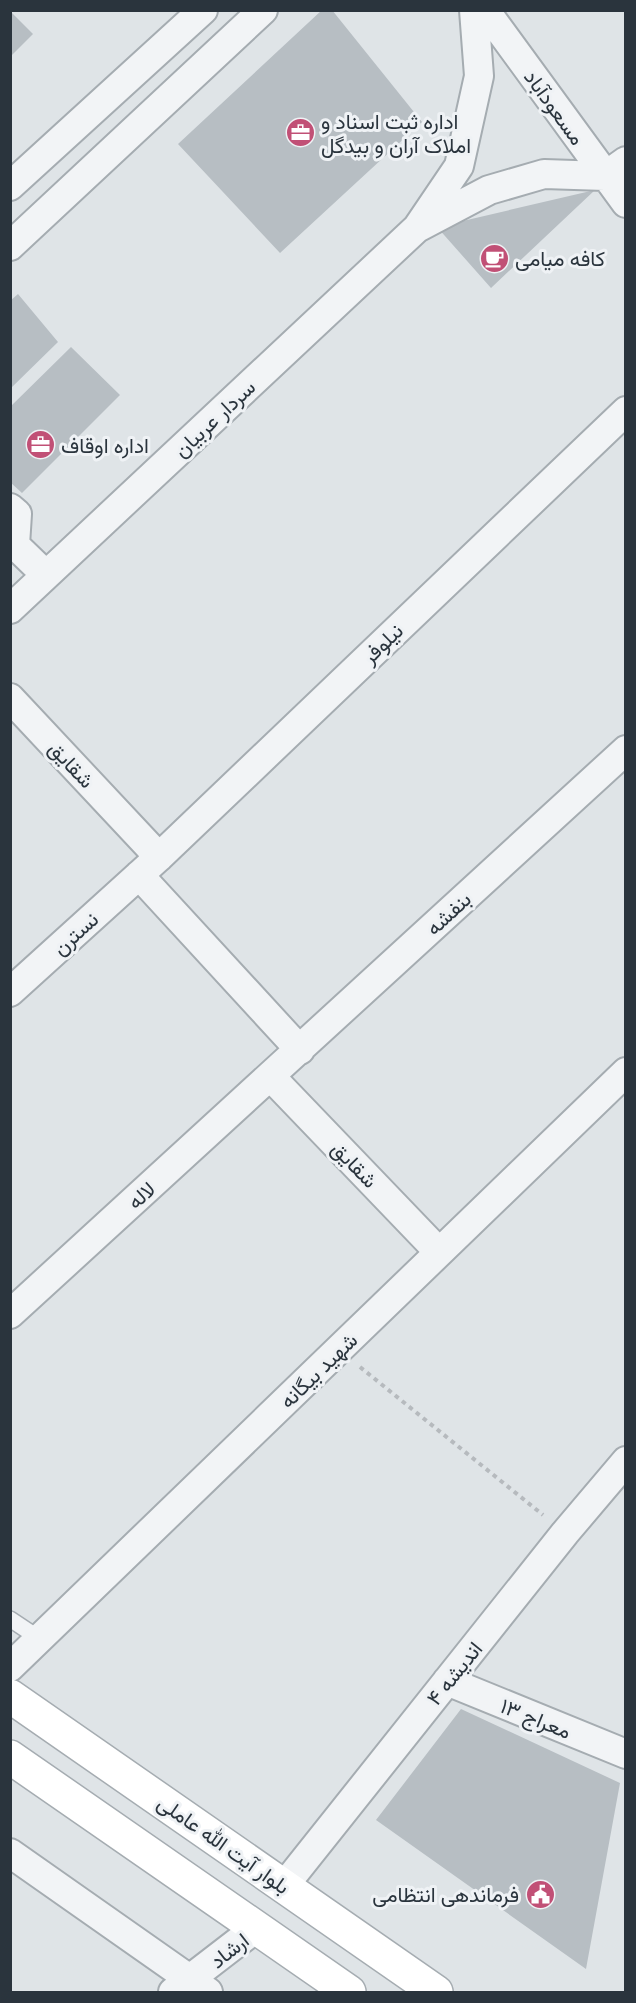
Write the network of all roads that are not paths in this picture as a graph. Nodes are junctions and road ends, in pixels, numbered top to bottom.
1 (203, 10) edge
2 (263, 10) edge
3 (474, 10) edge
4 (485, 10) edge
5 (615, 168) edge
6 (10, 186) edge
7 (626, 203) edge
8 (417, 228) junction
9 (10, 246) edge
10 (626, 411) edge
11 (10, 508) edge
12 (13, 545) edge
13 (46, 575) junction
14 (10, 609) edge
15 (10, 698) edge
16 (626, 750) edge
17 (149, 866) junction
18 (10, 992) edge
19 (300, 1050) junction
20 (271, 1077) junction
21 (621, 1085) edge
22 (439, 1252) junction
23 (10, 1314) edge
24 (626, 1461) edge
25 (10, 1619) edge
26 (39, 1639) junction
27 (10, 1667) edge
28 (447, 1681) junction
29 (10, 1696) edge
30 (626, 1754) edge
31 (10, 1757) edge
32 (10, 1853) edge
33 (284, 1886) junction
34 (256, 1928) junction
35 (190, 1988) edge
36 (350, 1992) edge
37 (436, 1992) edge

1 - 6 street
2 - 9 street
3 - 8 street
4 - 5 street, مسعودآباد
5 - 7 street, مسعودآباد
5 - 8 street
8 - 13 street, سردار عربیان
10 - 17 street, نیلوفر
11 - 12 street
12 - 13 street
13 - 14 street, سردار عربیان
15 - 17 street, شقایق
16 - 19 street, بنفشه
17 - 18 street, نسترن
17 - 19 street, شقایق
19 - 20 street, بنفشه
20 - 22 street, شقایق
20 - 23 street, لاله
21 - 22 street, شهید بیگانه
22 - 26 street, شهید بیگانه
24 - 28 street, اندیشه ۴
25 - 26 lane
26 - 27 street, شهید بیگانه
28 - 30 street, معراج ۱۳
28 - 33 street, اندیشه ۴
29 - 33 main road, بلوار آیت‌ الله عاملی
31 - 34 main road
32 - 35 street
33 - 37 main road, بلوار آیت‌ الله عاملی
34 - 35 street, ارشاد
34 - 36 main road

